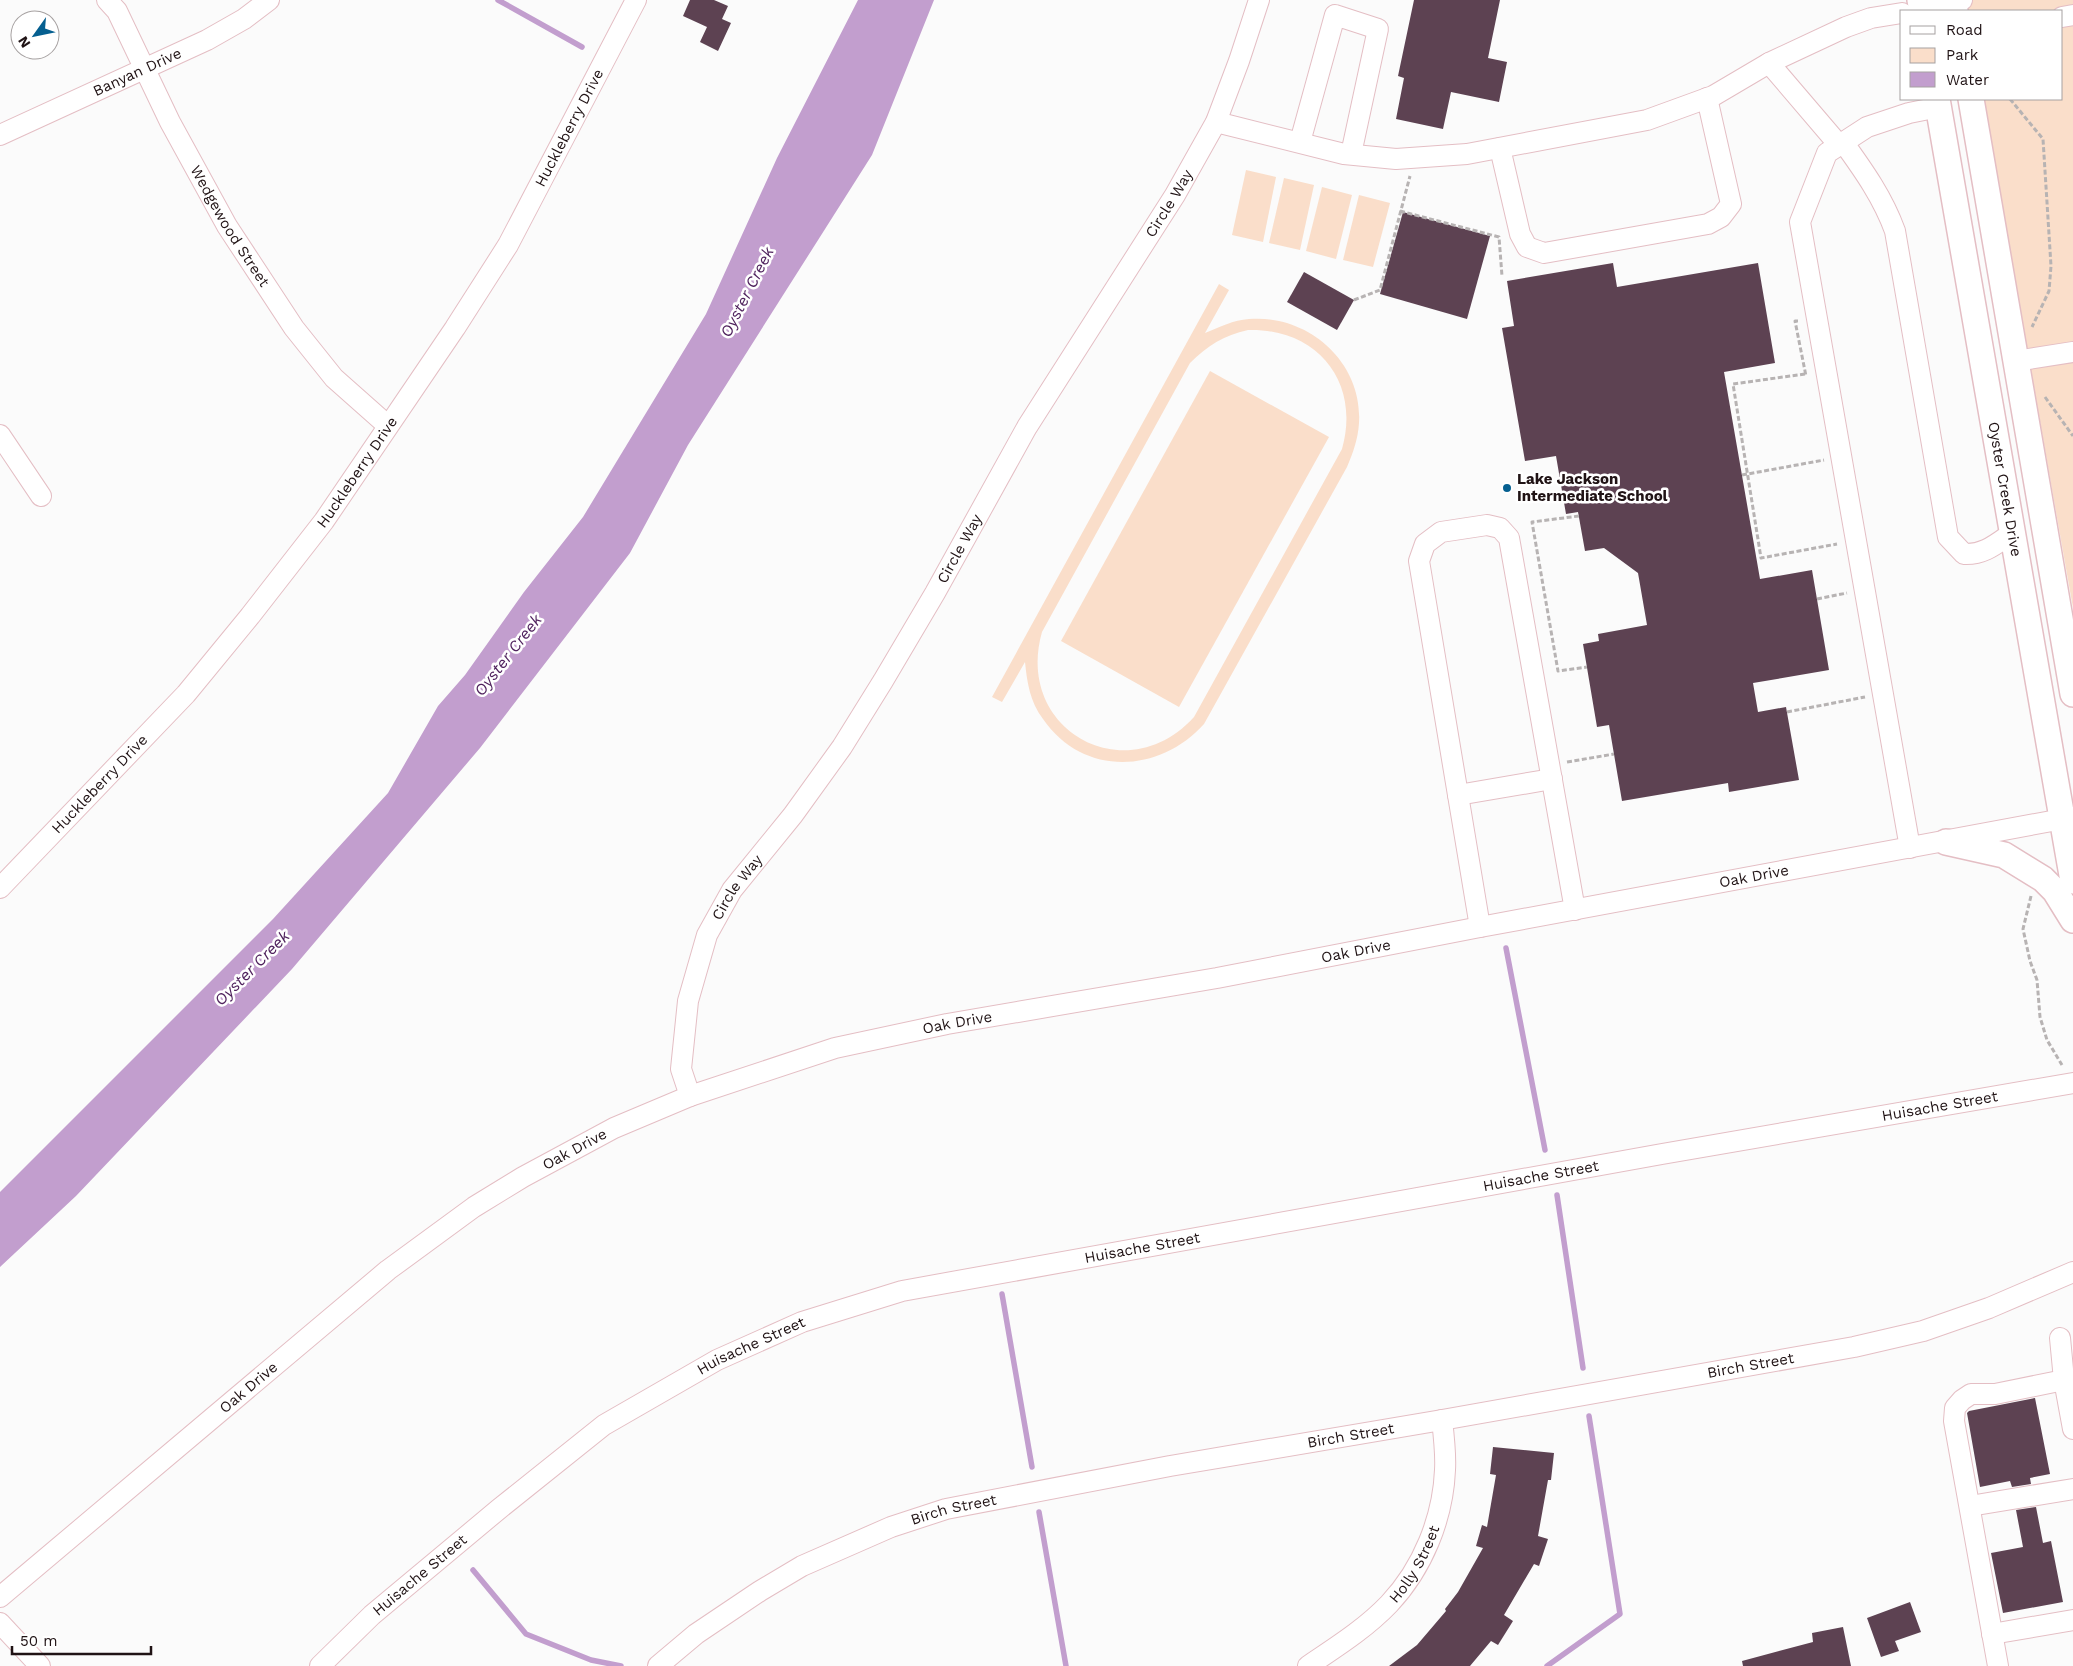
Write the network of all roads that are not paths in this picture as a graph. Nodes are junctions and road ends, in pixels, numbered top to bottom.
1 (107, 0) edge
2 (269, 0) edge
3 (636, 0) edge
4 (1259, 0) edge
5 (1956, 6) edge
6 (1929, 10) edge
7 (1900, 13) edge
8 (1769, 63) junction
9 (144, 69) junction
10 (1707, 98) junction
11 (1971, 100) edge
12 (1938, 103) edge
13 (1216, 122) junction
14 (0, 135) edge
15 (1300, 142) junction
16 (1841, 143) junction
17 (1500, 148) junction
18 (1351, 154) junction
19 (2073, 352) edge
20 (2026, 359) junction
21 (387, 425) junction
22 (0, 435) edge
23 (41, 496) dead end
24 (2012, 533) junction
25 (2073, 694) edge
26 (1550, 772) junction
27 (1458, 795) junction
28 (2068, 818) edge
29 (1946, 842) junction
30 (1910, 848) junction
31 (2073, 881) edge
32 (0, 888) edge
33 (1574, 910) junction
34 (2073, 920) edge
35 (1480, 927) junction
36 (2070, 1084) edge
37 (690, 1096) junction
38 (2073, 1272) edge
39 (2060, 1338) dead end
40 (2064, 1380) junction
41 (1442, 1420) junction
42 (2072, 1423) edge
43 (2073, 1489) edge
44 (1970, 1506) junction
45 (0, 1596) edge
46 (2073, 1620) edge
47 (0, 1623) edge
48 (1992, 1634) junction
49 (40, 1666) edge
50 (320, 1666) edge
51 (658, 1666) edge
52 (1308, 1666) edge
53 (1998, 1666) edge

1 - 9 street, Wedgewood Street
2 - 9 street, Banyan Drive
3 - 21 street, Huckleberry Drive
4 - 13 street, Circle Way
5 - 6 street
7 - 8 street
8 - 10 street
8 - 16 street
9 - 14 street, Banyan Drive
9 - 21 street, Wedgewood Street
10 - 17 street
10 - 17 street
11 - 20 main road
12 - 16 street
12 - 24 main road, Oyster Creek Drive
13 - 15 street
13 - 37 street, Circle Way
15 - 18 street
15 - 18 street
16 - 24 street
16 - 30 street
17 - 18 street
19 - 20 street
20 - 25 main road
21 - 32 street, Huckleberry Drive
22 - 23 street
24 - 28 main road, Oyster Creek Drive
26 - 27 street
26 - 27 street
26 - 33 street
27 - 35 street
28 - 29 street, Oak Drive
28 - 31 main road, Oyster Creek Drive
29 - 30 street, Oak Drive
29 - 34 main road
30 - 33 street, Oak Drive
33 - 35 street, Oak Drive
35 - 37 street, Oak Drive
36 - 50 street, Huisache Street
37 - 45 street, Oak Drive
38 - 41 street, Birch Street
39 - 40 street
40 - 42 street
40 - 44 street
41 - 51 street, Birch Street
41 - 52 street, Holly Street
43 - 44 street
44 - 48 street
46 - 48 street
47 - 49 street
48 - 53 street

